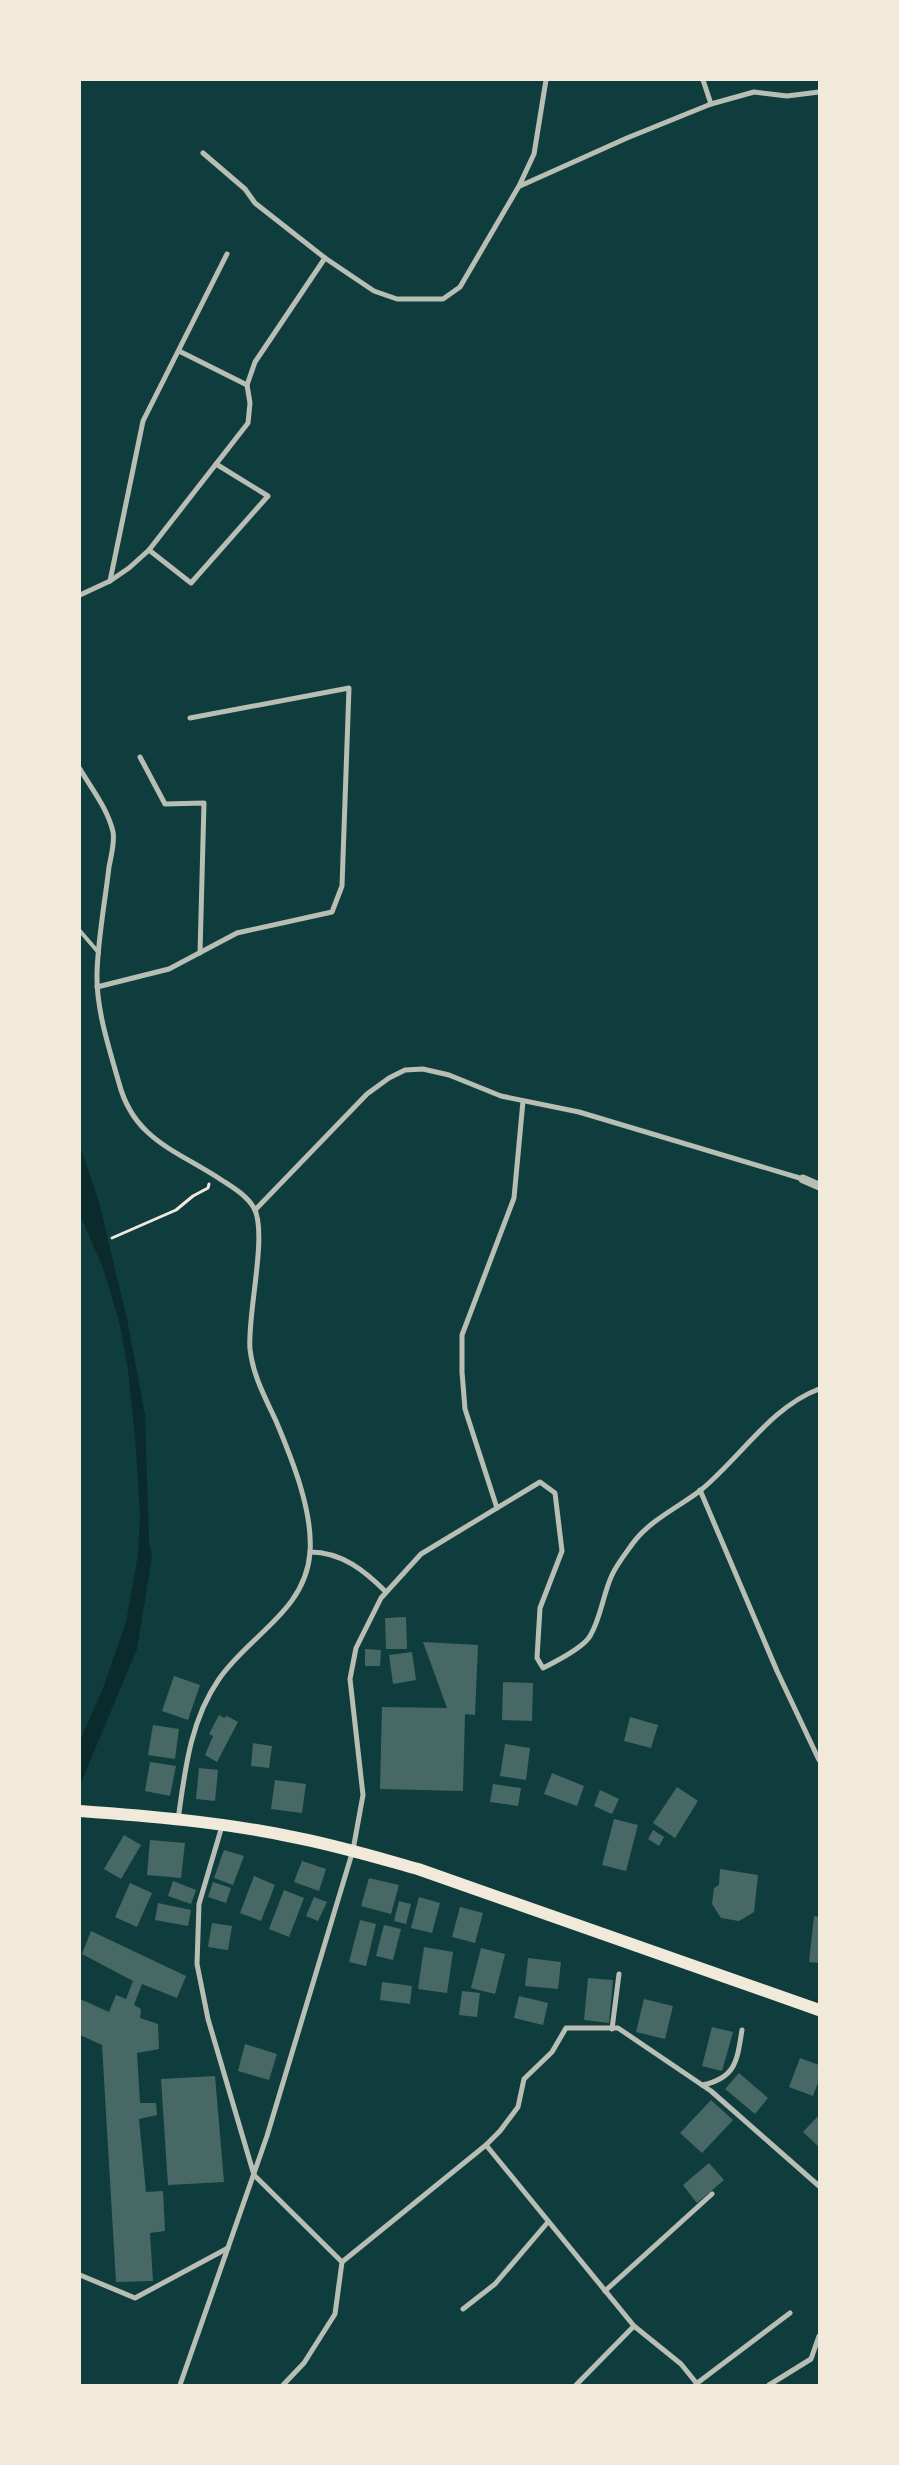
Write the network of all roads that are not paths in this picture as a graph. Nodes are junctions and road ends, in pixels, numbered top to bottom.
1 (546, 80) edge
2 (703, 80) edge
3 (819, 92) edge
4 (712, 104) junction
5 (203, 153) dead end
6 (519, 186) junction
7 (228, 254) dead end
8 (326, 258) junction
9 (179, 351) junction
10 (247, 385) junction
11 (216, 464) junction
12 (149, 550) junction
13 (110, 581) junction
14 (80, 595) edge
15 (190, 718) dead end
16 (140, 756) dead end
17 (80, 769) edge
18 (80, 931) edge
19 (200, 953) junction
20 (99, 954) junction
21 (98, 987) junction
22 (523, 1101) junction
23 (803, 1179) joint
24 (819, 1184) edge
25 (255, 1210) junction
26 (819, 1389) edge
27 (700, 1490) junction
28 (497, 1508) junction
29 (310, 1552) junction
30 (386, 1592) junction
31 (819, 1760) edge
32 (80, 1811) edge
33 (178, 1820) junction
34 (222, 1826) junction
35 (353, 1850) junction
36 (619, 1974) dead end
37 (819, 2010) edge
38 (612, 2029) junction
39 (742, 2030) dead end
40 (702, 2085) junction
41 (486, 2145) junction
42 (254, 2175) junction
43 (819, 2186) edge
44 (712, 2194) dead end
45 (548, 2222) junction
46 (228, 2248) junction
47 (342, 2262) junction
48 (80, 2275) edge
49 (605, 2291) junction
50 (464, 2309) dead end
51 (790, 2313) dead end
52 (634, 2326) junction
53 (819, 2336) edge
54 (697, 2384) edge
55 (180, 2385) edge
56 (283, 2385) edge
57 (576, 2385) edge
58 (769, 2385) edge

1 - 6 street
2 - 4 street
3 - 4 street
4 - 6 street
5 - 8 street
6 - 8 street
7 - 9 street
8 - 10 street
9 - 10 street
9 - 13 street
10 - 11 street
11 - 12 street
11 - 12 street
12 - 13 street
13 - 14 street
15 - 19 street
16 - 19 street
17 - 20 street
18 - 20 lane
19 - 21 street
20 - 21 street
21 - 25 street
22 - 23 street
22 - 25 street
22 - 28 street
23 - 24 street
25 - 29 street
26 - 27 street
27 - 28 street
27 - 31 street
28 - 30 street
29 - 30 street
29 - 33 street
30 - 35 street
32 - 33 highway
33 - 34 highway
34 - 35 highway
34 - 42 street
35 - 37 highway
35 - 42 street
36 - 38 street
38 - 40 street
38 - 41 street
39 - 40 street
40 - 43 street
41 - 45 street
41 - 47 street
42 - 46 street
42 - 47 street
44 - 49 street
45 - 49 street
45 - 50 street
46 - 48 street
46 - 55 street
47 - 56 street
49 - 52 street
51 - 54 street
52 - 54 street
52 - 57 street
53 - 58 street

